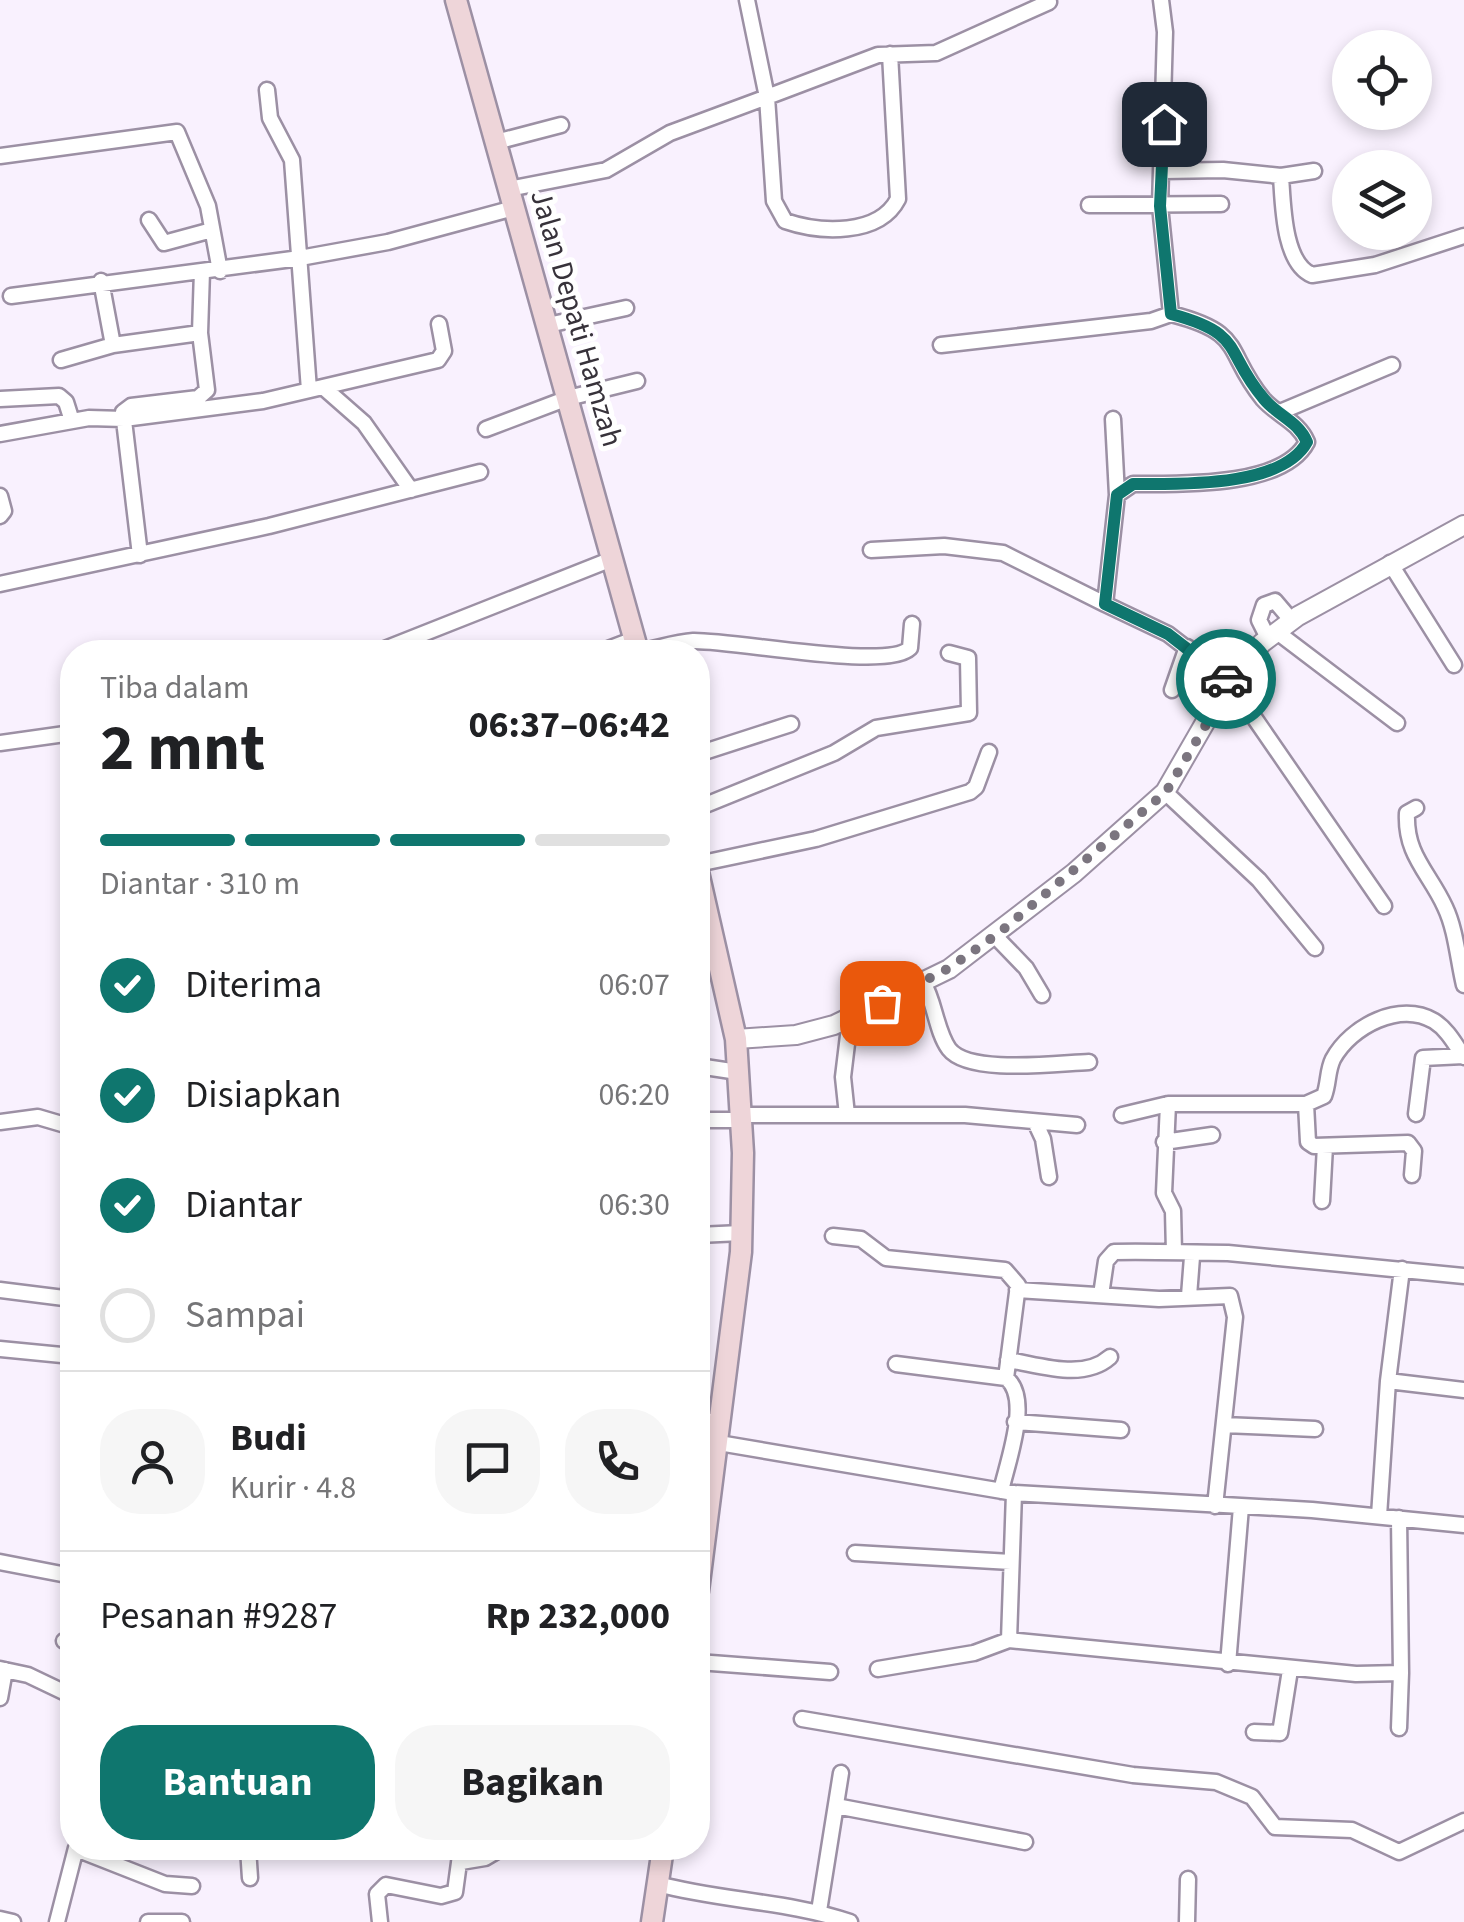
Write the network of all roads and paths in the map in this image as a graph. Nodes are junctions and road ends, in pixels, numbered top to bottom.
1 (457, 0) edge
2 (747, 0) edge
3 (1161, 0) edge
4 (1048, 2) edge
5 (890, 54) junction
6 (266, 90) dead end
7 (767, 97) junction
8 (562, 125) dead end
9 (496, 142) junction
10 (0, 156) edge
11 (1314, 171) dead end
12 (1162, 172) junction
13 (1281, 176) junction
14 (512, 198) junction
15 (1221, 204) dead end
16 (1089, 205) dead end
17 (1160, 206) junction
18 (149, 220) dead end
19 (212, 230) junction
20 (1464, 236) edge
21 (300, 258) junction
22 (202, 270) junction
23 (220, 271) junction
24 (101, 281) junction
25 (11, 296) dead end
26 (626, 308) dead end
27 (1171, 314) junction
28 (439, 324) dead end
29 (548, 325) junction
30 (200, 333) junction
31 (940, 345) dead end
32 (113, 346) junction
33 (61, 360) dead end
34 (1392, 364) dead end
35 (637, 381) dead end
36 (316, 389) junction
37 (568, 398) junction
38 (0, 400) edge
39 (1280, 412) junction
40 (1113, 418) dead end
41 (124, 419) junction
42 (72, 422) junction
43 (486, 429) dead end
44 (0, 434) edge
45 (480, 472) dead end
46 (410, 490) junction
47 (1117, 495) junction
48 (0, 496) edge
49 (0, 516) edge
50 (1464, 525) edge
51 (871, 550) dead end
52 (140, 556) junction
53 (612, 558) junction
54 (1390, 563) junction
55 (0, 584) edge
56 (1105, 604) junction
57 (912, 624) dead end
58 (1279, 630) junction
59 (407, 640) edge
60 (635, 640) edge
61 (710, 642) edge
62 (1187, 647) junction
63 (949, 654) dead end
64 (1454, 665) dead end
65 (1229, 682) junction
66 (1172, 690) dead end
67 (1396, 723) dead end
68 (791, 724) dead end
69 (60, 735) edge
70 (0, 743) edge
71 (710, 750) edge
72 (988, 752) dead end
73 (1166, 792) junction
74 (710, 803) edge
75 (1416, 808) dead end
76 (710, 861) edge
77 (1384, 906) dead end
78 (710, 925) edge
79 (995, 936) junction
80 (1315, 948) dead end
81 (923, 982) junction
82 (1464, 985) edge
83 (1042, 995) dead end
84 (850, 1019) junction
85 (736, 1039) junction
86 (1464, 1056) edge
87 (1089, 1062) dead end
88 (710, 1068) edge
89 (738, 1072) junction
90 (1168, 1104) junction
91 (1306, 1104) junction
92 (1416, 1114) dead end
93 (847, 1115) junction
94 (1122, 1115) dead end
95 (739, 1118) junction
96 (710, 1119) edge
97 (0, 1122) edge
98 (60, 1124) edge
99 (1036, 1124) junction
100 (1077, 1125) dead end
101 (1212, 1135) dead end
102 (1164, 1142) junction
103 (1326, 1146) junction
104 (1412, 1175) dead end
105 (1049, 1177) dead end
106 (1322, 1201) dead end
107 (742, 1233) junction
108 (710, 1234) edge
109 (833, 1236) dead end
110 (1174, 1252) junction
111 (1192, 1257) junction
112 (1402, 1269) junction
113 (1464, 1276) edge
114 (0, 1290) edge
115 (1017, 1290) junction
116 (1101, 1296) junction
117 (1189, 1296) junction
118 (60, 1298) edge
119 (0, 1349) edge
120 (60, 1355) edge
121 (1110, 1357) dead end
122 (1008, 1360) junction
123 (896, 1364) dead end
124 (1006, 1378) junction
125 (1388, 1381) junction
126 (1464, 1390) edge
127 (1014, 1422) junction
128 (710, 1423) edge
129 (1224, 1425) junction
130 (721, 1426) junction
131 (1315, 1429) dead end
132 (1121, 1430) dead end
133 (710, 1471) edge
134 (1007, 1492) junction
135 (1215, 1506) junction
136 (1241, 1507) junction
137 (1379, 1516) junction
138 (1399, 1518) junction
139 (1464, 1525) edge
140 (855, 1553) dead end
141 (0, 1562) edge
142 (1012, 1562) junction
143 (60, 1574) edge
144 (1009, 1640) junction
145 (710, 1663) edge
146 (1228, 1664) junction
147 (878, 1668) dead end
148 (2, 1669) edge
149 (1290, 1670) junction
150 (830, 1672) dead end
151 (1402, 1673) junction
152 (60, 1691) edge
153 (0, 1698) edge
154 (802, 1719) dead end
155 (1399, 1728) dead end
156 (1254, 1732) dead end
157 (841, 1774) dead end
158 (836, 1806) junction
159 (1464, 1821) edge
160 (1025, 1842) dead end
161 (73, 1860) edge
162 (106, 1860) edge
163 (249, 1860) edge
164 (461, 1860) edge
165 (661, 1860) edge
166 (250, 1878) dead end
167 (1188, 1878) dead end
168 (658, 1884) junction
169 (192, 1886) dead end
170 (819, 1911) junction
171 (0, 1919) edge
172 (13, 1922) edge
173 (57, 1922) edge
174 (148, 1922) edge
175 (182, 1922) edge
176 (380, 1922) edge
177 (652, 1922) edge
178 (850, 1922) edge
179 (1187, 1922) edge

1 - 9 main road, Jalan Depati Hamzah
2 - 7 street
3 - 12 street
4 - 5 street
5 - 7 street
5 - 7 street
6 - 21 street
7 - 14 street
8 - 9 street
9 - 14 main road, Jalan Depati Hamzah
10 - 19 street
11 - 13 street
12 - 13 street
12 - 17 street
13 - 20 street
14 - 21 street
14 - 29 main road, Jalan Depati Hamzah
15 - 17 street
16 - 17 street
17 - 27 street
18 - 19 street
19 - 23 street
21 - 23 street
21 - 36 street
22 - 23 street
22 - 24 street
22 - 30 street
24 - 25 street
24 - 32 street
26 - 29 street
27 - 31 street
27 - 39 street
28 - 36 street
29 - 37 main road, Jalan Depati Hamzah
30 - 32 street
30 - 41 street
32 - 33 street
34 - 39 street
35 - 37 street
36 - 41 street
36 - 46 street
37 - 43 street
37 - 53 main road, Jalan Depati Hamzah
38 - 42 street
39 - 47 street
40 - 47 street
41 - 42 street
41 - 52 street
42 - 44 street
45 - 46 street
46 - 52 street
47 - 56 street
48 - 49 street
50 - 54 street
51 - 56 street
52 - 55 street
53 - 59 street
53 - 60 main road, Jalan Depati Hamzah
54 - 58 street
54 - 64 street
56 - 62 street
57 - 61 street
58 - 65 street
58 - 67 street
62 - 65 street
62 - 66 street
63 - 74 street
65 - 73 street
65 - 77 street
68 - 71 street
69 - 70 street
72 - 76 street
73 - 79 street
73 - 80 street
75 - 82 street
78 - 85 main road
79 - 81 street
79 - 83 street
81 - 84 street
81 - 87 street
84 - 85 street
84 - 93 street
85 - 89 main road
86 - 91 street
86 - 92 street
88 - 89 street
89 - 95 main road
90 - 91 street
90 - 94 street
90 - 102 street
91 - 103 street
93 - 95 street
93 - 99 street
95 - 96 street
95 - 107 main road
97 - 98 street
99 - 100 street
99 - 105 street
101 - 102 street
102 - 110 street
103 - 104 street
103 - 106 street
107 - 108 street
107 - 130 main road
109 - 115 street
110 - 111 street
110 - 116 street
111 - 112 street
111 - 117 street
112 - 113 street
112 - 125 street
114 - 118 street
115 - 116 street
115 - 122 street
116 - 117 street
117 - 129 street
119 - 120 street
121 - 122 street
122 - 124 street
123 - 124 street
124 - 127 street
125 - 126 street
125 - 137 street
127 - 132 street
127 - 134 street
128 - 130 street
129 - 131 street
129 - 135 street
130 - 133 main road
130 - 134 street
134 - 135 street
134 - 142 street
135 - 136 street
136 - 137 street
136 - 146 street
137 - 138 street
138 - 139 street
138 - 151 street
140 - 142 street
141 - 143 street
142 - 144 street
144 - 146 street
144 - 147 street
145 - 150 street
146 - 149 street
148 - 152 street
148 - 153 street
149 - 151 street
149 - 156 street
151 - 155 street
154 - 159 street
157 - 158 street
158 - 160 street
158 - 170 street
161 - 173 street
162 - 169 street
163 - 166 street
164 - 176 street
165 - 168 main road
167 - 179 street
168 - 170 street
168 - 177 main road
170 - 178 street
171 - 172 street
174 - 175 street

